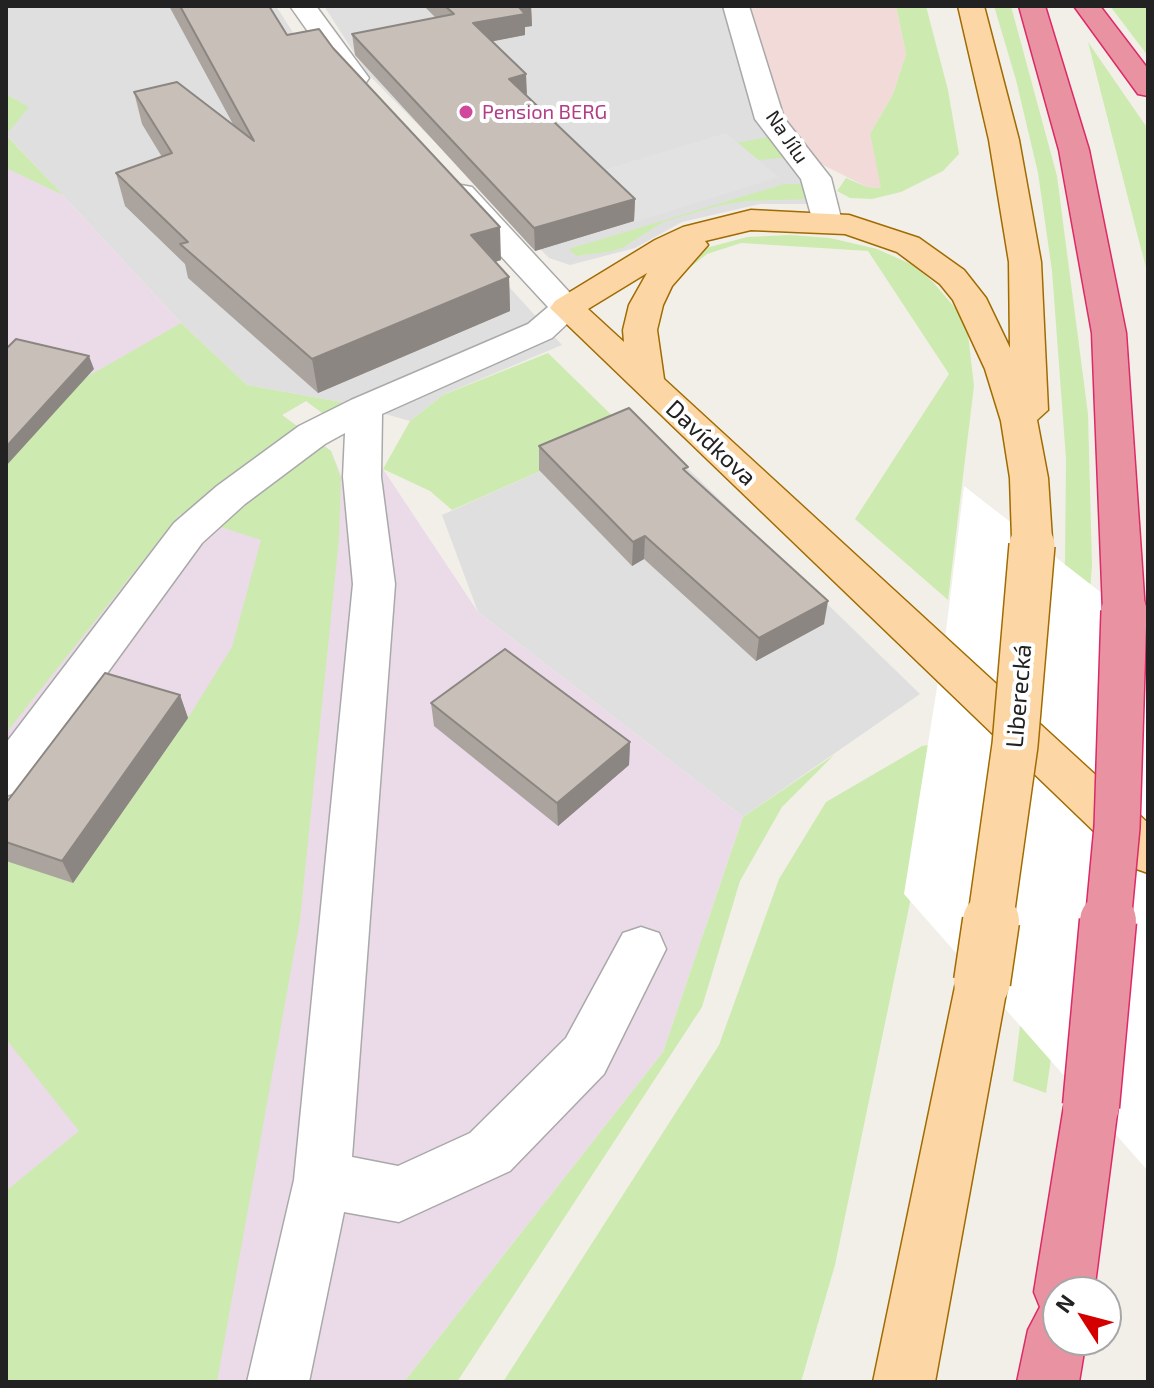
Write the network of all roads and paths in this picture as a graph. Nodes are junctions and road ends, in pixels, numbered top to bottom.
1 (303, 6) edge
2 (736, 6) edge
3 (971, 6) edge
4 (1032, 6) edge
5 (1087, 6) edge
6 (1148, 88) edge
7 (370, 95) edge
8 (773, 163) dead end
9 (806, 165) junction
10 (444, 175) edge
11 (826, 222) junction
12 (721, 227) junction
13 (567, 308) junction
14 (647, 384) junction
15 (364, 408) junction
16 (1032, 539) junction
17 (6, 777) edge
18 (1148, 853) edge
19 (641, 949) dead end
20 (322, 1180) junction
21 (1066, 1276) edge
22 (1053, 1356) edge
23 (278, 1382) edge
24 (904, 1382) edge
25 (1048, 1382) edge

1 - 7 street
2 - 9 street, Na Jílu
3 - 16 main road, Liberecká
4 - 21 highway, bridge
5 - 6 highway
8 - 9 street
9 - 11 street, Na Jílu
10 - 13 street, Davídkova
11 - 12 main road
11 - 16 main road
12 - 13 main road
12 - 14 main road
13 - 14 main road, Davídkova
13 - 15 street
14 - 18 main road, Davídkova
15 - 17 street
15 - 20 street
16 - 24 main road, Liberecká, bridge
19 - 20 street
20 - 23 street
22 - 25 highway

